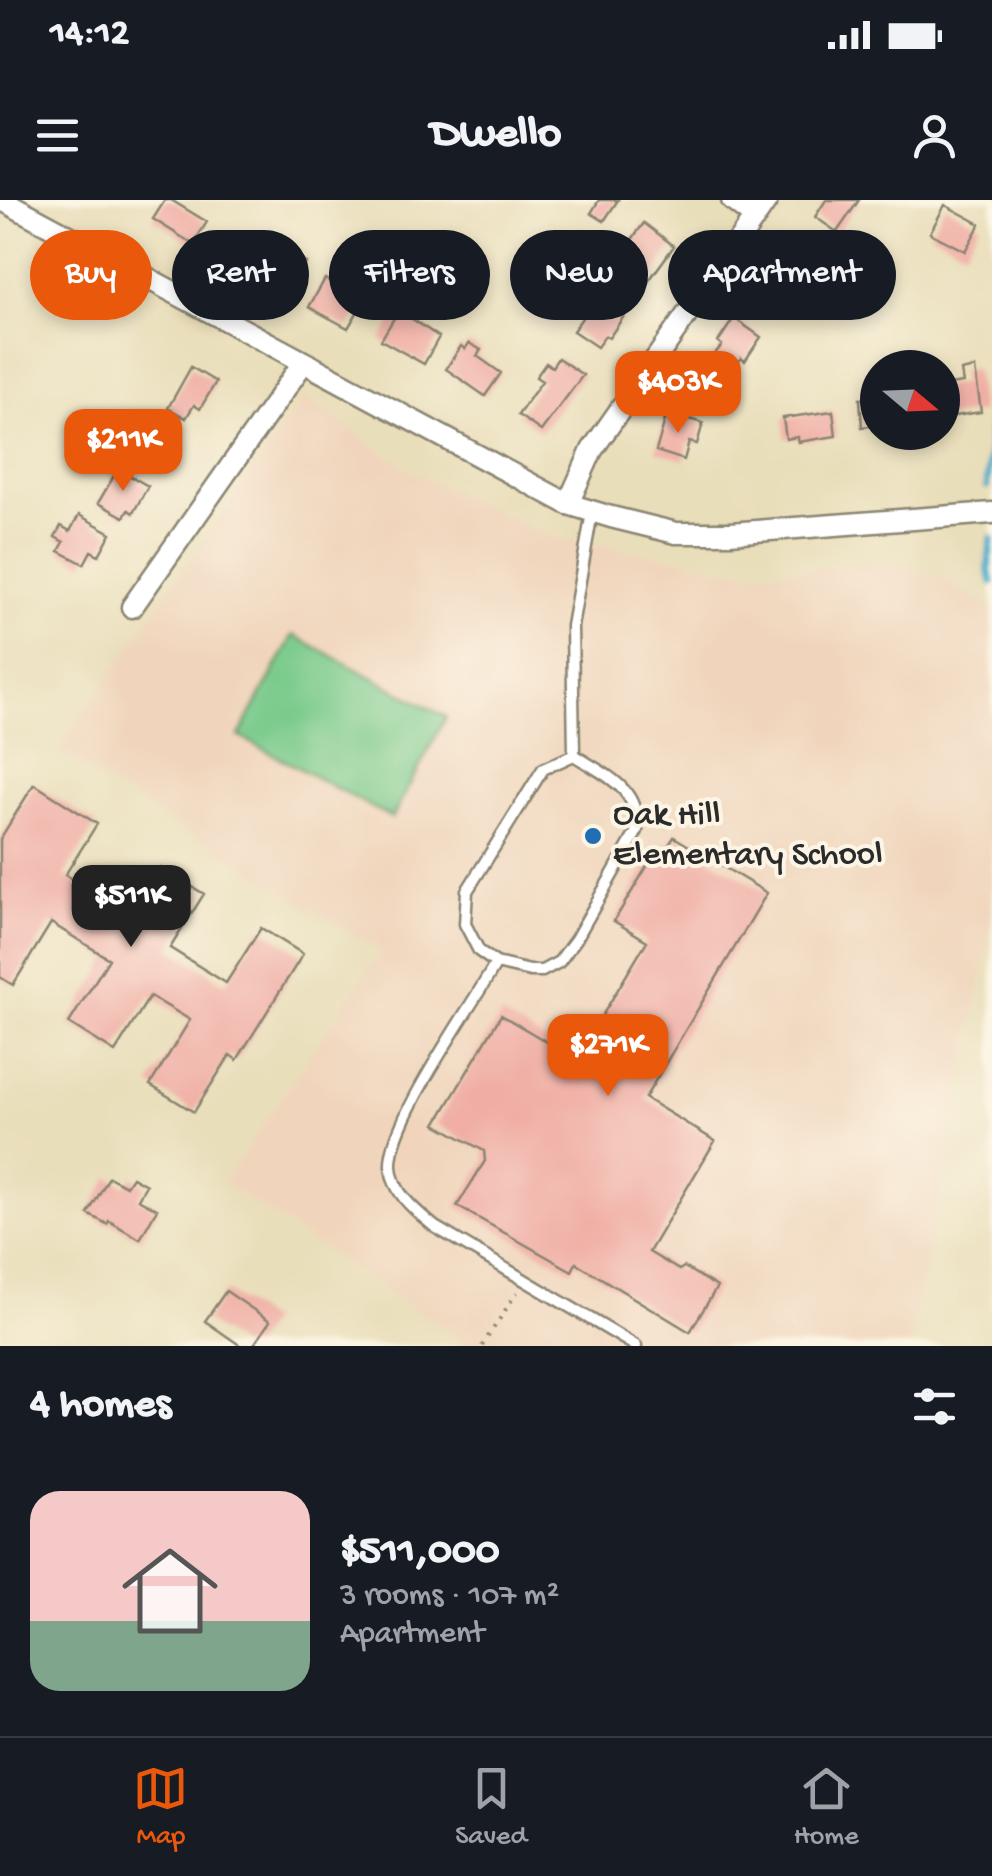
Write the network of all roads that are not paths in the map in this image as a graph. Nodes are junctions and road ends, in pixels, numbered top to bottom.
1 (2, 200) edge
2 (732, 200) edge
3 (761, 208) edge
4 (303, 363) junction
5 (568, 504) junction
6 (592, 512) junction
7 (992, 513) edge
8 (132, 607) dead end
9 (574, 755) junction
10 (496, 963) junction
11 (636, 1346) edge

1 - 4 street
2 - 3 street
3 - 5 street
4 - 5 street
4 - 8 street
5 - 6 street
6 - 7 street
6 - 9 lane
9 - 10 lane
9 - 10 lane
10 - 11 lane

